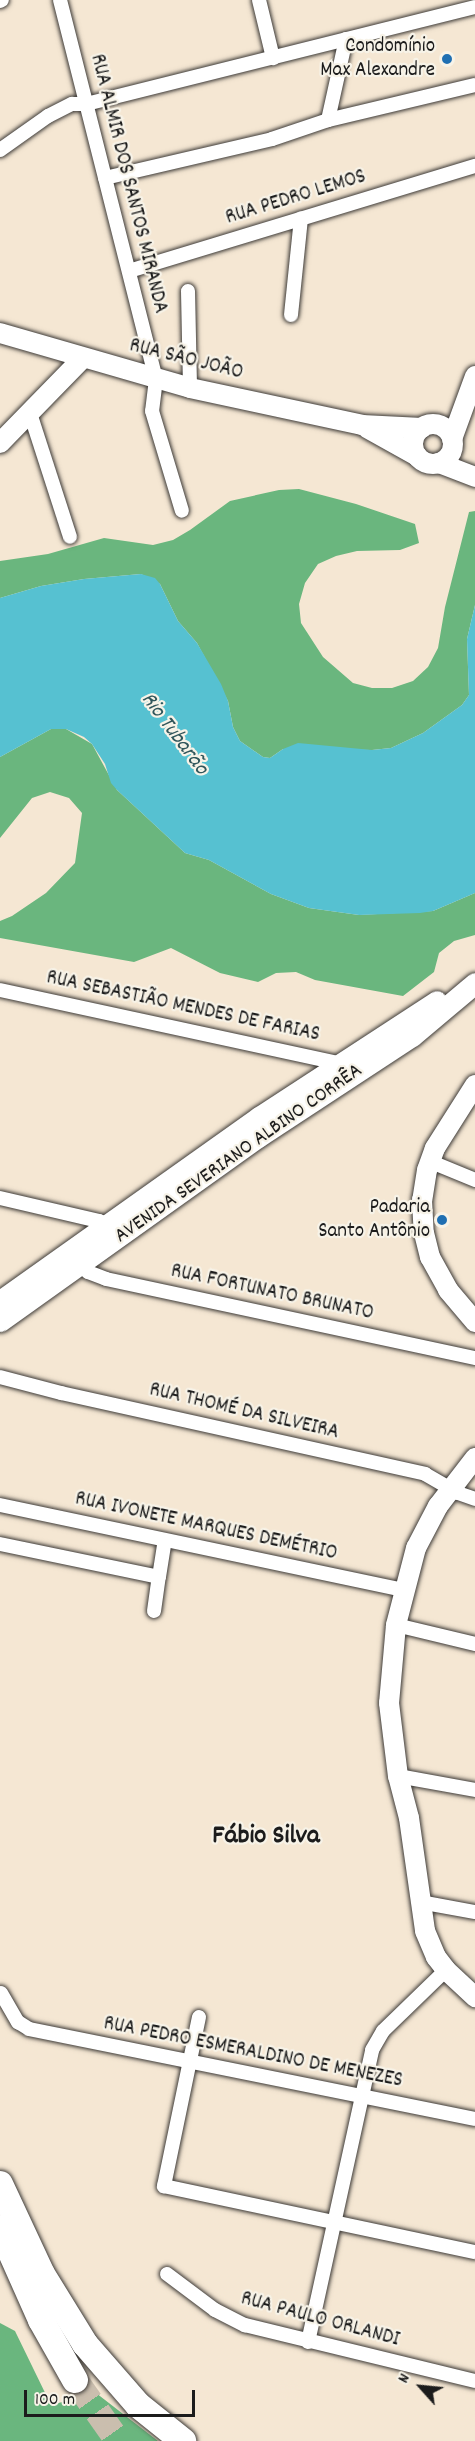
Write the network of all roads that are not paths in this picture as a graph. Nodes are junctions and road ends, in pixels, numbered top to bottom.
1 (60, 0) edge
2 (259, 0) edge
3 (466, 6) edge
4 (346, 39) junction
5 (273, 58) junction
6 (475, 85) edge
7 (86, 104) junction
8 (328, 120) junction
9 (0, 150) edge
10 (475, 166) edge
11 (105, 178) junction
12 (301, 219) junction
13 (129, 271) junction
14 (188, 291) dead end
15 (291, 315) dead end
16 (0, 333) edge
17 (83, 358) junction
18 (156, 379) junction
19 (472, 385) edge
20 (190, 388) junction
21 (30, 413) junction
22 (362, 425) junction
23 (426, 426) junction
24 (452, 442) junction
25 (0, 443) edge
26 (417, 456) junction
27 (439, 463) junction
28 (474, 476) edge
29 (182, 511) dead end
30 (70, 537) dead end
31 (475, 977) edge
32 (475, 983) edge
33 (0, 990) edge
34 (347, 1069) junction
35 (475, 1085) edge
36 (429, 1161) junction
37 (475, 1180) edge
38 (0, 1198) edge
39 (113, 1230) junction
40 (75, 1257) junction
41 (0, 1301) edge
42 (0, 1321) edge
43 (475, 1322) edge
44 (475, 1358) edge
45 (0, 1377) edge
46 (475, 1458) edge
47 (451, 1488) junction
48 (475, 1499) edge
49 (0, 1505) edge
50 (165, 1540) junction
51 (0, 1544) edge
52 (159, 1577) junction
53 (404, 1590) junction
54 (154, 1611) dead end
55 (396, 1625) junction
56 (475, 1644) edge
57 (398, 1776) junction
58 (475, 1790) edge
59 (420, 1902) junction
60 (475, 1912) edge
61 (446, 1970) junction
62 (1, 1993) edge
63 (475, 1997) edge
64 (199, 2017) dead end
65 (190, 2062) junction
66 (362, 2097) junction
67 (475, 2119) edge
68 (0, 2184) edge
69 (335, 2222) junction
70 (0, 2228) edge
71 (475, 2252) edge
72 (166, 2274) dead end
73 (308, 2342) junction
74 (75, 2380) tunnel mouth
75 (475, 2380) edge
76 (183, 2441) edge

1 - 7 street, RUA ALMIR DOS SANTOS MIRANDA
2 - 5 street
3 - 4 street
4 - 5 street
4 - 8 street
5 - 7 street
6 - 8 street
7 - 9 street
7 - 11 street, RUA ALMIR DOS SANTOS MIRANDA
8 - 11 street
10 - 12 street, RUA PEDRO LEMOS
11 - 13 street, RUA ALMIR DOS SANTOS MIRANDA
12 - 13 street, RUA PEDRO LEMOS
12 - 15 street
13 - 18 street, RUA ALMIR DOS SANTOS MIRANDA
14 - 20 street
16 - 17 street, RUA SÃO JOÃO
17 - 18 street, RUA SÃO JOÃO
17 - 21 street
18 - 20 street, RUA SÃO JOÃO
18 - 29 street
19 - 23 street
19 - 24 street
20 - 22 street, RUA SÃO JOÃO
21 - 25 street
21 - 30 street
22 - 23 street, RUA SÃO JOÃO
22 - 26 street, RUA SÃO JOÃO
23 - 24 street
23 - 26 street
24 - 27 street
24 - 28 street
26 - 27 street
27 - 28 street
31 - 34 main road, AVENIDA SEVERIANO ALBINO CORRÊA
32 - 34 main road, AVENIDA SEVERIANO ALBINO CORRÊA
33 - 34 street, RUA SEBASTIÃO MENDES DE FARIAS
34 - 39 main road, AVENIDA SEVERIANO ALBINO CORRÊA
35 - 36 street
36 - 37 street
36 - 43 street
38 - 39 street
39 - 40 main road, AVENIDA SEVERIANO ALBINO CORRÊA
40 - 41 main road, AVENIDA SEVERIANO ALBINO CORRÊA
40 - 42 main road, AVENIDA SEVERIANO ALBINO CORRÊA
40 - 44 street, RUA FORTUNATO BRUNATO
45 - 47 street, RUA THOMÉ DA SILVEIRA
46 - 47 street
47 - 48 street, RUA THOMÉ DA SILVEIRA
47 - 53 street
49 - 50 street, RUA IVONETE MARQUES DEMÉTRIO
50 - 52 street
50 - 53 street, RUA IVONETE MARQUES DEMÉTRIO
51 - 52 street
52 - 54 street
53 - 55 street
55 - 56 street
55 - 57 street
57 - 58 street
57 - 59 street
59 - 60 street
59 - 61 street
61 - 63 street
61 - 66 street
62 - 65 street, RUA PEDRO ESMERALDINO DE MENEZES
64 - 65 street
65 - 66 street, RUA PEDRO ESMERALDINO DE MENEZES
65 - 69 street
66 - 67 street, RUA PEDRO ESMERALDINO DE MENEZES
66 - 69 street
68 - 76 highway
69 - 71 street
69 - 73 street
70 - 74 highway
72 - 73 street, RUA PAULO ORLANDI
73 - 75 street, RUA PAULO ORLANDI

